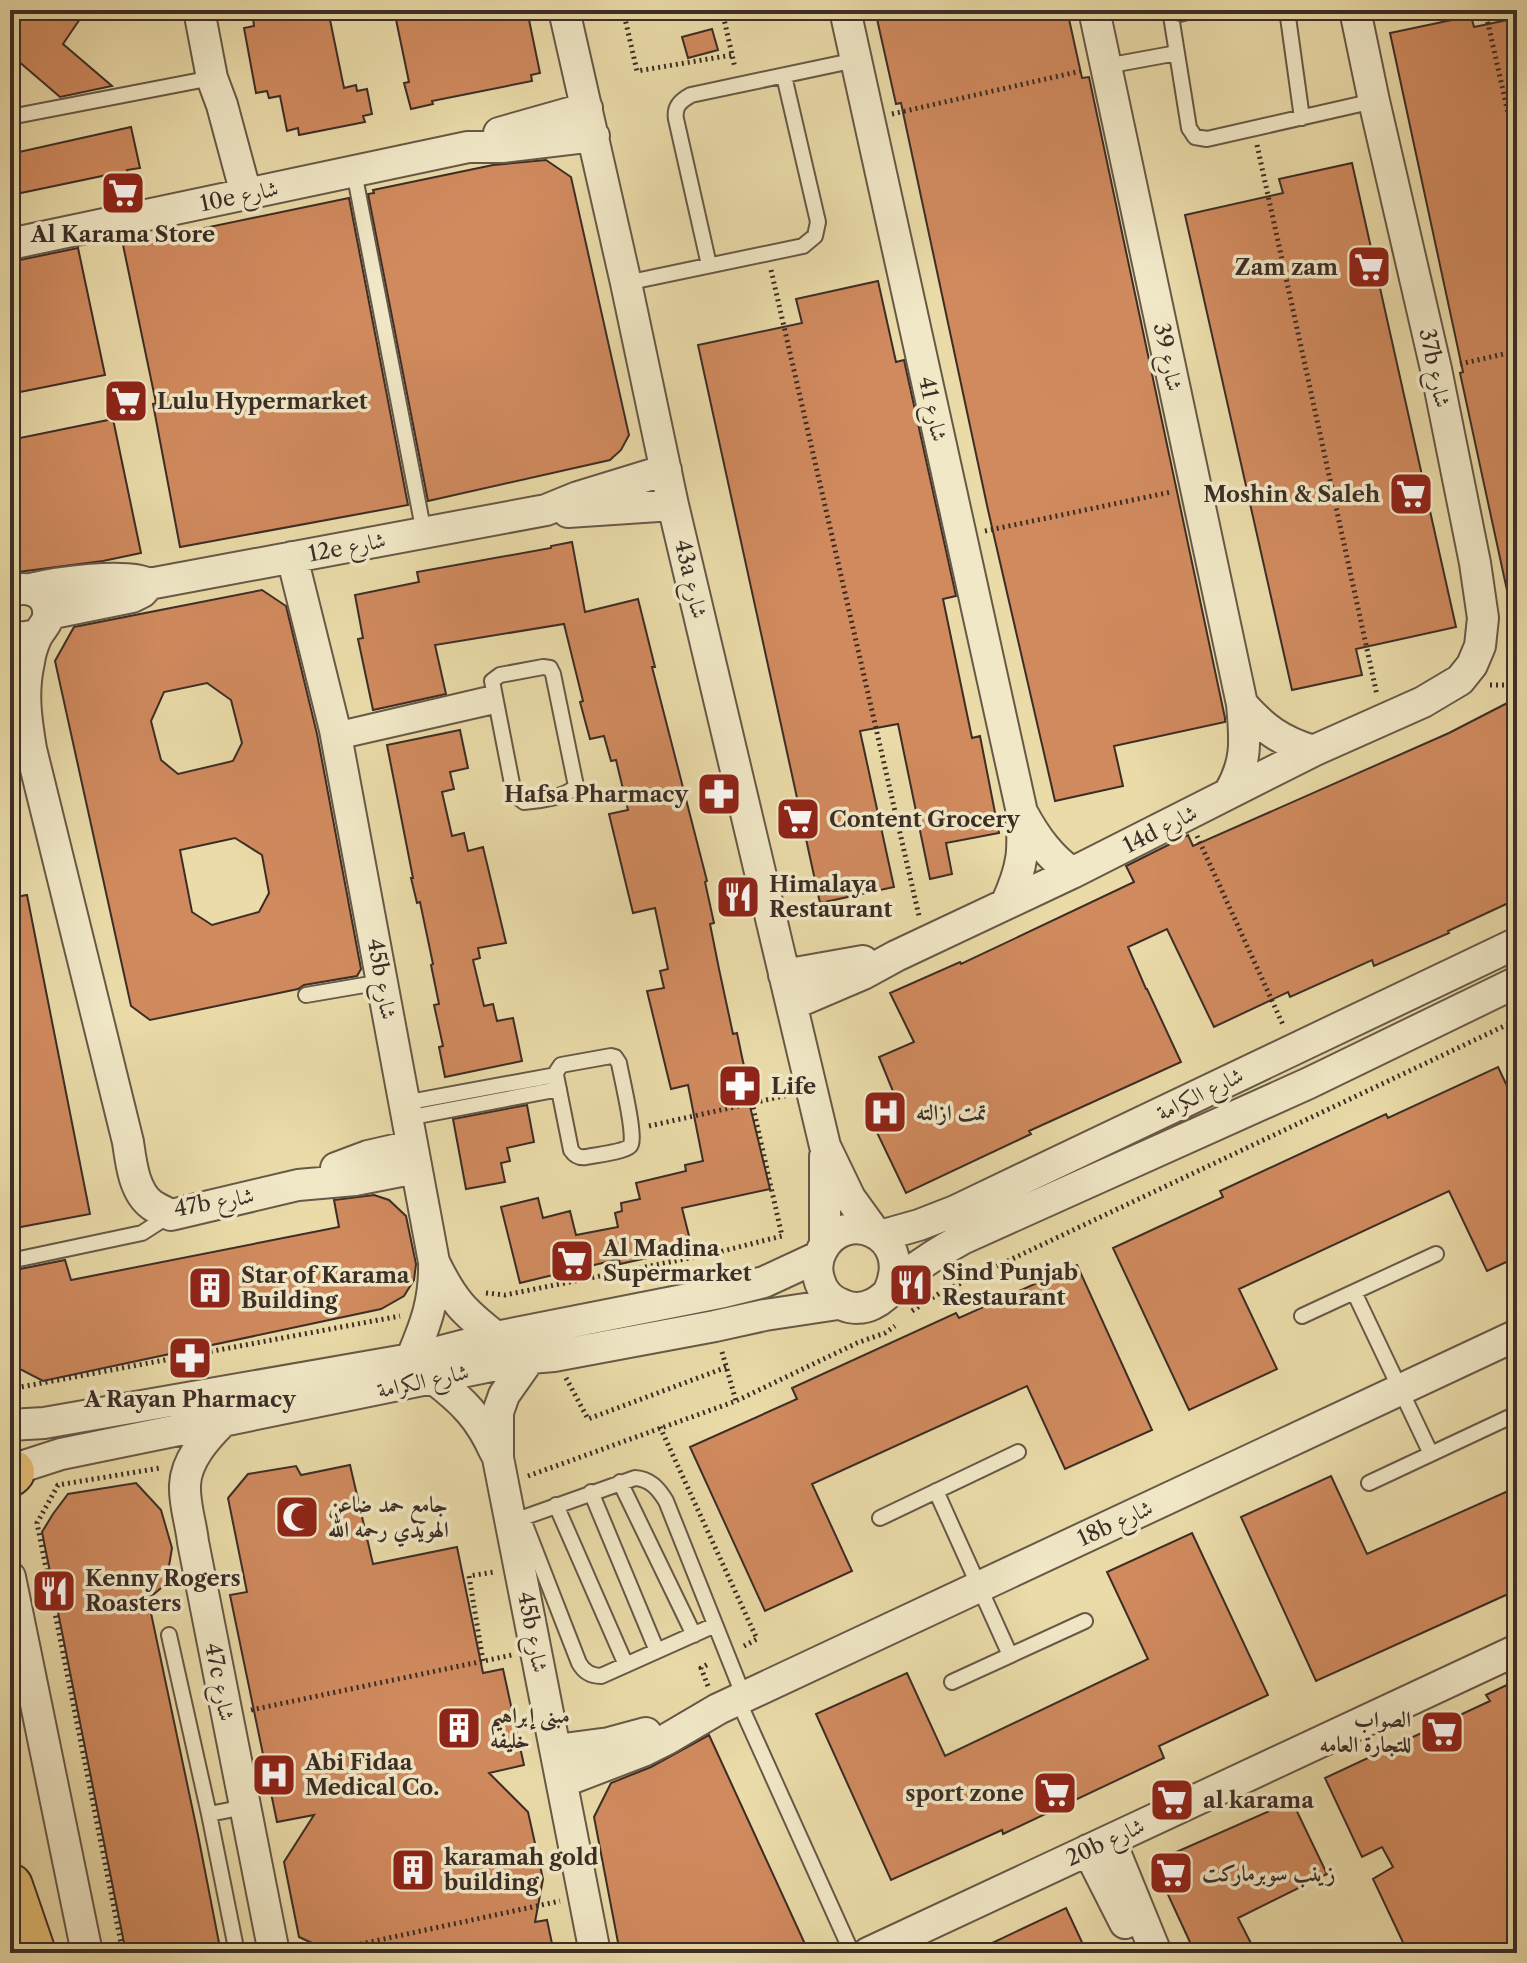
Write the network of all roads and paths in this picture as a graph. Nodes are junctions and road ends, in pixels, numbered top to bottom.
1 (199, 10) edge
2 (564, 10) edge
3 (623, 10) edge
4 (722, 10) edge
5 (845, 10) edge
6 (1094, 10) edge
7 (1196, 10) edge
8 (1287, 10) edge
9 (1355, 10) edge
10 (1485, 10) edge
11 (1177, 53) junction
12 (732, 55) junction
13 (856, 60) junction
14 (1106, 66) junction
15 (784, 76) junction
16 (212, 78) junction
17 (739, 85) junction
18 (1374, 101) junction
19 (10, 117) edge
20 (1302, 118) junction
21 (870, 120) junction
22 (590, 122) junction
23 (1254, 129) junction
24 (1517, 153) edge
25 (354, 172) junction
26 (232, 197) junction
27 (10, 223) edge
28 (82, 235) junction
29 (10, 244) edge
30 (768, 254) junction
31 (709, 265) junction
32 (626, 283) junction
33 (1517, 351) edge
34 (1436, 369) junction
35 (666, 470) junction
36 (1196, 487) junction
37 (673, 505) junction
38 (546, 510) junction
39 (424, 533) junction
40 (961, 536) junction
41 (304, 555) junction
42 (149, 584) junction
43 (20, 591) edge
44 (23, 632) edge
45 (17, 691) edge
46 (494, 699) junction
47 (1423, 702) joint
48 (1242, 704) junction
49 (1382, 720) junction
50 (336, 736) junction
51 (1313, 751) junction
52 (1229, 793) junction
53 (1021, 808) junction
54 (1187, 815) junction
55 (1072, 873) junction
56 (1006, 904) junction
57 (925, 942) junction
58 (1517, 943) edge
59 (896, 956) junction
60 (784, 975) junction
61 (382, 982) junction
62 (1517, 982) edge
63 (306, 995) dead end
64 (793, 1004) junction
65 (1517, 1020) edge
66 (1294, 1049) junction
67 (558, 1082) junction
68 (1309, 1083) junction
69 (812, 1089) junction
70 (1322, 1112) junction
71 (632, 1130) junction
72 (410, 1134) junction
73 (825, 1146) junction
74 (171, 1215) junction
75 (878, 1235) junction
76 (822, 1250) junction
77 (1436, 1254) dead end
78 (10, 1261) edge
79 (434, 1262) junction
80 (889, 1291) junction
81 (1354, 1292) junction
82 (838, 1304) junction
83 (1302, 1316) dead end
84 (906, 1317) dead end
85 (899, 1323) dead end
86 (1517, 1335) edge
87 (496, 1337) junction
88 (542, 1357) junction
89 (411, 1359) junction
90 (727, 1367) dead end
91 (434, 1379) junction
92 (1400, 1389) junction
93 (1514, 1415) dead end
94 (222, 1422) junction
95 (10, 1425) edge
96 (1018, 1452) dead end
97 (1431, 1454) junction
98 (498, 1458) junction
99 (162, 1467) dead end
100 (11, 1475) edge
101 (525, 1477) dead end
102 (620, 1482) junction
103 (1369, 1483) dead end
104 (936, 1491) junction
105 (591, 1492) junction
106 (556, 1505) junction
107 (880, 1518) dead end
108 (517, 1520) junction
109 (520, 1567) junction
110 (10, 1577) edge
111 (980, 1586) junction
112 (1085, 1621) dead end
113 (715, 1625) junction
114 (169, 1635) dead end
115 (694, 1635) junction
116 (536, 1650) junction
117 (1517, 1650) edge
118 (657, 1651) junction
119 (1010, 1655) junction
120 (483, 1661) junction
121 (626, 1665) junction
122 (952, 1682) dead end
123 (731, 1703) junction
124 (227, 1715) junction
125 (556, 1750) junction
126 (562, 1782) junction
127 (245, 1807) junction
128 (209, 1814) junction
129 (1099, 1845) junction
130 (10, 1886) edge
131 (585, 1895) junction
132 (10, 1927) edge
133 (596, 1951) edge
134 (13, 1953) edge
135 (33, 1953) edge
136 (87, 1953) edge
137 (123, 1953) edge
138 (237, 1953) edge
139 (274, 1953) edge
140 (319, 1953) edge
141 (852, 1953) edge
142 (868, 1953) edge
143 (1141, 1953) edge
144 (1156, 1953) edge

1 - 16 street
2 - 22 street, 43a شارع
3 - 12 path
4 - 12 path
5 - 13 street, شارع 41
6 - 14 street, شارع 39
7 - 11 lane
8 - 20 lane
9 - 18 street, 37b شارع
10 - 24 path
11 - 14 lane
11 - 23 lane
12 - 17 path
13 - 15 lane
13 - 21 street, شارع 41
14 - 21 path
14 - 36 street, شارع 39
15 - 17 lane
15 - 30 lane
16 - 19 lane
16 - 26 street
17 - 31 lane
18 - 20 lane
18 - 34 street, 37b شارع
20 - 23 lane
21 - 40 street, شارع 41
22 - 25 street, 10e شارع
22 - 32 street, 43a شارع
23 - 49 path
25 - 26 street, 10e شارع
25 - 39 lane
26 - 28 street, 10e شارع
27 - 28 street
28 - 29 street, 10e شارع
30 - 31 lane
30 - 57 path
31 - 32 lane
32 - 35 street, 43a شارع
33 - 34 path
34 - 47 street, 37b شارع
35 - 37 street, 43a شارع
35 - 38 street, 12e شارع
36 - 40 path
36 - 48 street, شارع 39
37 - 38 street, 12e شارع
37 - 60 street, 43a شارع
38 - 39 street, 12e شارع
39 - 41 street, 12e شارع
40 - 53 street, شارع 41
41 - 42 street, 12e شارع
41 - 50 street, 45b شارع
42 - 43 street, 12e شارع
42 - 44 street, 12e شارع
43 - 44 street
44 - 45 street, 47b شارع
45 - 74 street, 47b شارع
46 - 46 lane
46 - 50 lane
47 - 49 street, 14d شارع
48 - 51 street
48 - 52 street, شارع 39
49 - 51 street, 14d شارع
50 - 61 street, 45b شارع
51 - 52 street, 14d شارع
52 - 54 street, 14d شارع
53 - 55 street, شارع 41
53 - 56 street, شارع 41
54 - 55 street, 14d شارع
54 - 66 path
55 - 56 street, 14d شارع
56 - 57 street, 14d شارع
57 - 59 street, 14d شارع
58 - 66 street, شارع الكرامة
59 - 60 street, 14d شارع
59 - 64 street, 14d شارع
60 - 64 street, 43a شارع
61 - 63 lane
61 - 72 street, 45b شارع
62 - 68 street, شارع الكرامة
64 - 69 street, 43a شارع
65 - 70 path
66 - 75 street, شارع الكرامة
67 - 71 lane
67 - 71 lane
67 - 72 lane
68 - 70 path
68 - 80 street, شارع الكرامة
69 - 71 path
69 - 73 street, 43a شارع
70 - 84 path
72 - 74 street, 47b شارع
72 - 79 street, 45b شارع
73 - 75 street, 43a شارع
73 - 76 street, 43a شارع
74 - 78 lane
75 - 76 street
75 - 80 street
76 - 82 street
76 - 87 street, شارع الكرامة
77 - 81 lane
79 - 87 street, 45b شارع
79 - 89 street, 45b شارع
80 - 82 street
81 - 83 lane
81 - 92 lane
82 - 88 street, شارع الكرامة
85 - 101 path
86 - 92 street, 18b شارع
87 - 89 street, شارع الكرامة
88 - 90 path
88 - 91 street, شارع الكرامة
88 - 98 street, 45b شارع
89 - 95 street, شارع الكرامة
91 - 94 street, شارع الكرامة
91 - 98 street, 45b شارع
92 - 97 lane
92 - 111 street, 18b شارع
93 - 97 lane
94 - 100 street, شارع الكرامة
94 - 124 street, 47c شارع
96 - 104 lane
97 - 103 lane
98 - 108 street, 45b شارع
99 - 137 path
102 - 105 lane
102 - 113 lane
102 - 115 lane
104 - 107 lane
104 - 111 lane
105 - 106 lane
105 - 118 lane
106 - 108 lane
106 - 121 lane
108 - 109 street, 45b شارع
108 - 121 lane
109 - 116 street, 45b شارع
109 - 120 path
110 - 136 street
111 - 119 lane
111 - 123 street, 18b شارع
112 - 119 lane
113 - 115 lane
113 - 123 lane
114 - 128 lane
115 - 118 lane
116 - 120 path
116 - 125 street, 45b شارع
117 - 129 street, 20b شارع
118 - 121 lane
119 - 122 lane
120 - 124 path
123 - 125 street, 18b شارع
123 - 126 street, 18b شارع
123 - 141 lane
124 - 127 street, 47c شارع
125 - 126 street, 45b شارع
126 - 131 street, 45b شارع
127 - 128 lane
127 - 139 street, 47c شارع
128 - 138 lane
129 - 142 street, 20b شارع
129 - 143 street
129 - 144 street
130 - 135 highway
131 - 133 street, 45b شارع
131 - 140 path
132 - 134 highway

